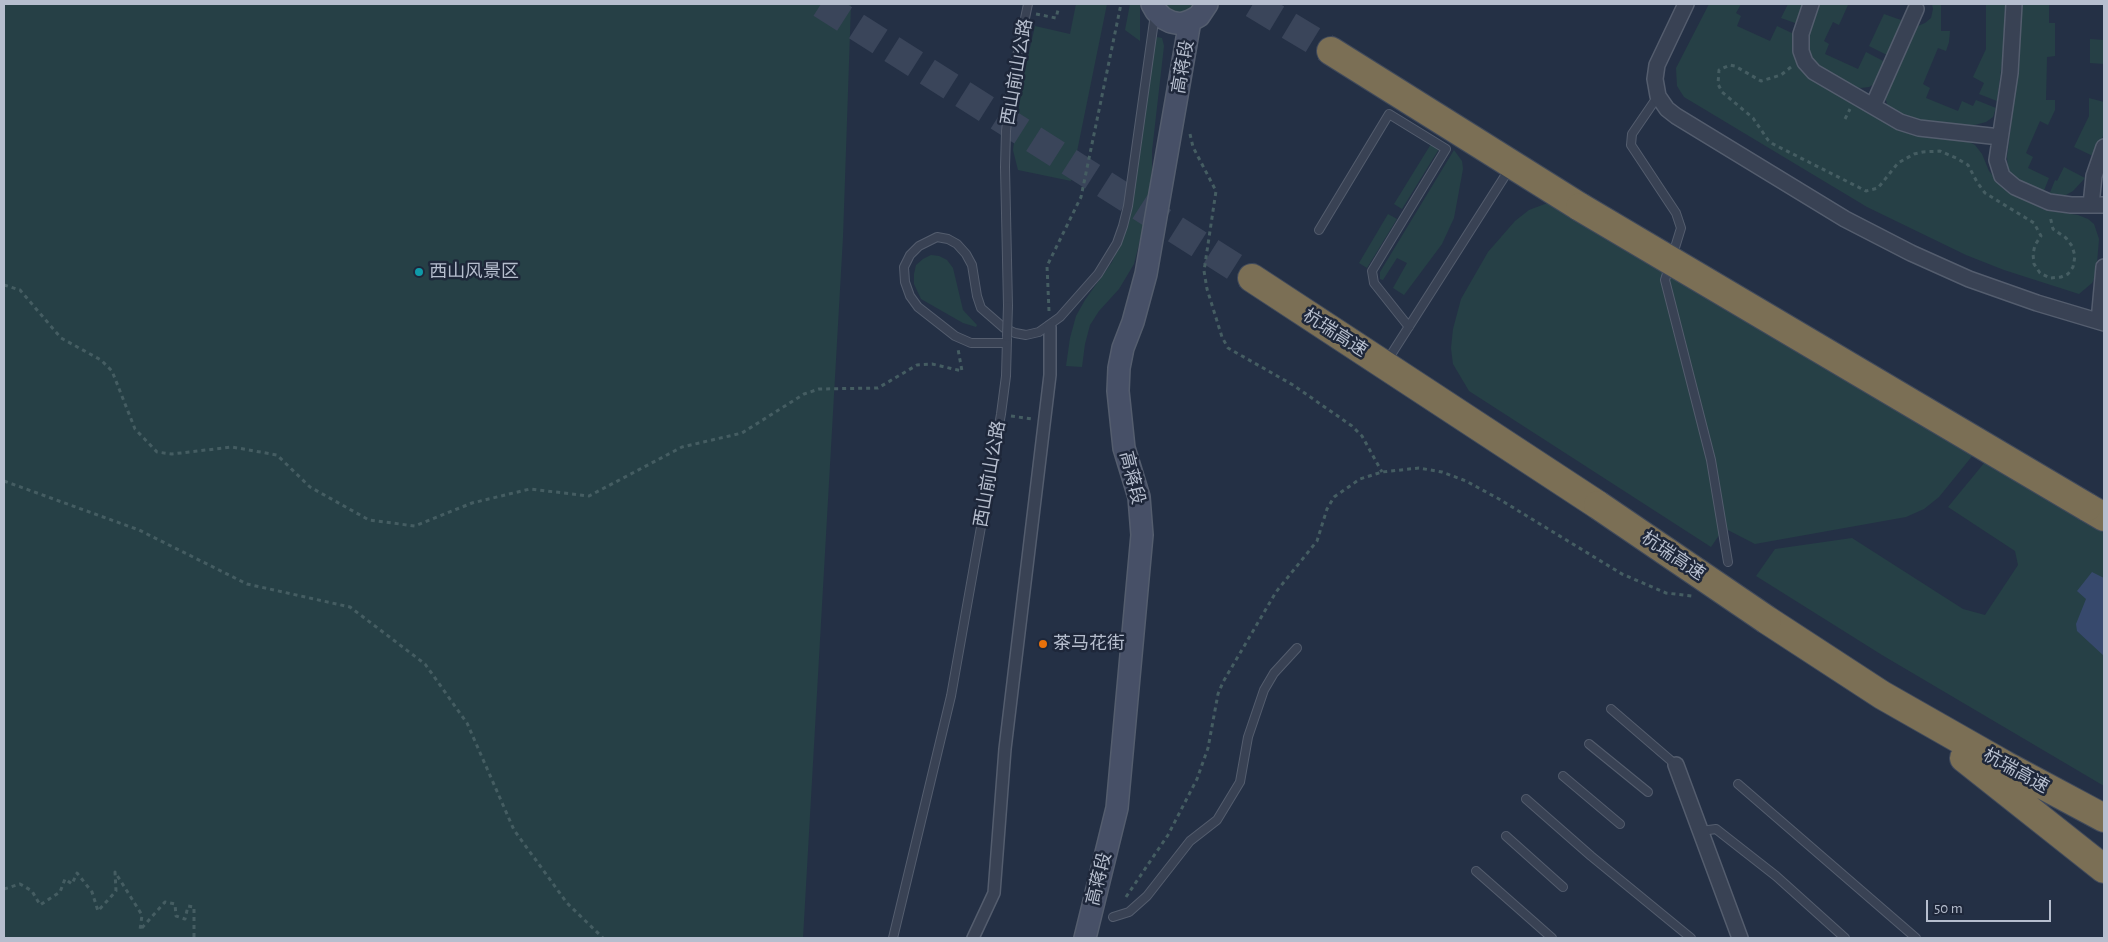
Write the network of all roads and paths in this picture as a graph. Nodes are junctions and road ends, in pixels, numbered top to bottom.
1 (1121, 4) edge
2 (1206, 4) edge
3 (1686, 4) edge
4 (1811, 4) edge
5 (2014, 4) edge
6 (1028, 8) edge
7 (1154, 8) edge
8 (1916, 9) dead end
9 (1058, 10) dead end
10 (1190, 21) junction
11 (1331, 50) tunnel mouth
12 (1804, 59) junction
13 (1658, 96) junction
14 (1873, 106) junction
15 (1172, 128) junction
16 (2000, 137) junction
17 (2104, 147) edge
18 (1513, 165) junction
19 (2049, 202) junction
20 (2098, 205) edge
21 (1319, 230) dead end
22 (1672, 256) junction
23 (2104, 267) edge
24 (1252, 278) tunnel mouth
25 (4, 285) edge
26 (2101, 322) edge
27 (1050, 326) junction
28 (1409, 328) junction
29 (956, 336) junction
30 (1007, 340) junction
31 (1385, 365) junction
32 (1001, 414) junction
33 (1044, 421) junction
34 (1382, 472) junction
35 (4, 481) edge
36 (2104, 516) edge
37 (1728, 562) dead end
38 (1694, 596) dead end
39 (1297, 648) dead end
40 (1882, 695) junction
41 (1611, 709) dead end
42 (1590, 744) dead end
43 (1676, 765) joint
44 (1563, 776) dead end
45 (1738, 784) dead end
46 (1648, 792) dead end
47 (1526, 799) dead end
48 (2104, 818) edge
49 (1620, 824) dead end
50 (1701, 831) junction
51 (1506, 836) dead end
52 (2104, 869) edge
53 (1476, 870) dead end
54 (1563, 887) dead end
55 (4, 889) edge
56 (1113, 916) joint
57 (194, 938) edge
58 (603, 938) edge
59 (893, 938) edge
60 (973, 938) edge
61 (1085, 938) edge
62 (1552, 938) edge
63 (1690, 938) edge
64 (1740, 938) edge
65 (1845, 938) edge
66 (1916, 938) edge

1 - 27 path
2 - 10 main road
3 - 13 street
4 - 12 street
5 - 16 street
6 - 9 path
6 - 30 lane, 西山前山公路, bridge
7 - 10 main road
7 - 27 lane
8 - 14 street
10 - 15 main road, 高蒋段
11 - 18 highway
12 - 14 street
12 - 19 path
13 - 22 lane
13 - 26 street
14 - 16 street
15 - 34 path
15 - 61 main road, 高蒋段
16 - 19 street
17 - 20 street
18 - 28 lane
18 - 36 highway, bridge
19 - 20 street
21 - 28 lane
22 - 36 lane
22 - 37 lane
23 - 26 street
24 - 31 highway, 杭瑞高速
25 - 29 path
27 - 29 lane
27 - 33 street
28 - 31 lane
29 - 30 lane
30 - 32 lane, 西山前山公路
31 - 40 highway, 杭瑞高速, bridge
32 - 33 path
32 - 59 lane, 西山前山公路
33 - 60 street
34 - 38 path
34 - 56 path
35 - 58 path
39 - 56 lane
40 - 48 highway, 杭瑞高速
40 - 52 highway
41 - 43 lane
42 - 46 lane
43 - 50 street
44 - 49 lane
45 - 66 lane
47 - 63 lane
50 - 64 street
50 - 65 lane
51 - 54 lane
53 - 62 lane
55 - 57 path

